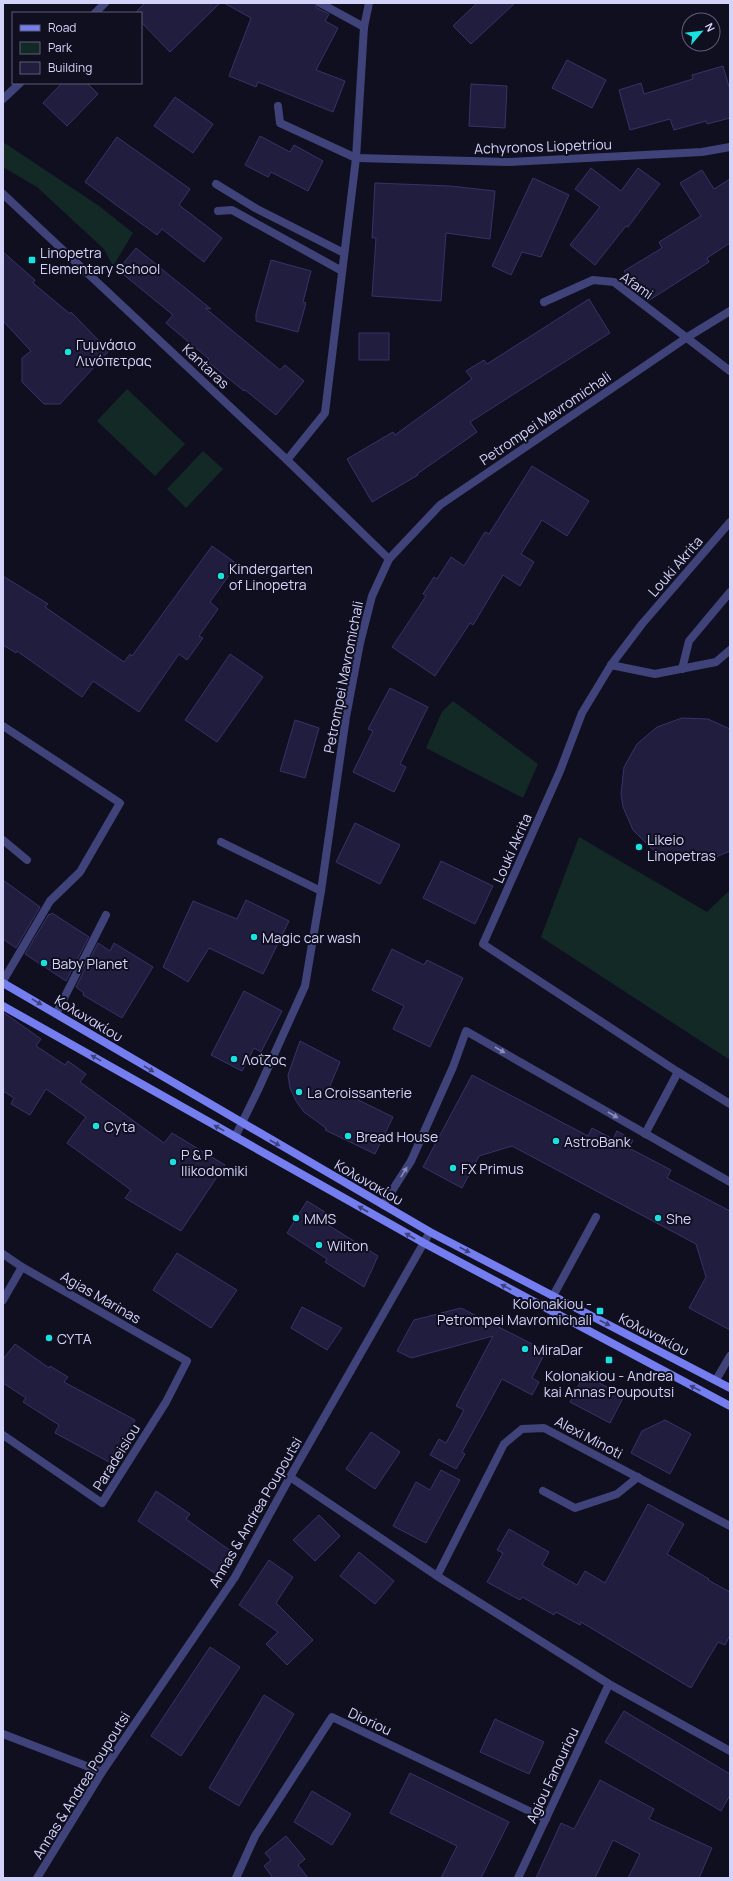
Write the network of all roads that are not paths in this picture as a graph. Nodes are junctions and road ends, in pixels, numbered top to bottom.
1 (105, 3) edge
2 (320, 3) edge
3 (369, 3) edge
4 (95, 12) edge
5 (364, 28) junction
6 (19, 84) edge
7 (3, 99) edge
8 (278, 106) dead end
9 (730, 147) edge
10 (356, 158) junction
11 (216, 184) dead end
12 (3, 194) edge
13 (218, 211) dead end
14 (344, 253) junction
15 (342, 271) junction
16 (544, 302) dead end
17 (730, 311) edge
18 (686, 338) junction
19 (730, 371) edge
20 (287, 460) junction
21 (730, 522) edge
22 (389, 559) junction
23 (730, 592) edge
24 (730, 650) edge
25 (611, 665) junction
26 (682, 669) junction
27 (3, 726) edge
28 (3, 840) edge
29 (221, 842) dead end
30 (27, 860) dead end
31 (321, 891) junction
32 (106, 916) dead end
33 (3, 982) edge
34 (3, 1006) edge
35 (56, 1014) junction
36 (678, 1072) junction
37 (730, 1104) edge
38 (242, 1123) junction
39 (645, 1134) junction
40 (235, 1137) junction
41 (730, 1182) edge
42 (383, 1205) junction
43 (596, 1217) dead end
44 (430, 1232) junction
45 (424, 1243) junction
46 (3, 1254) edge
47 (22, 1267) junction
48 (553, 1296) junction
49 (3, 1300) edge
50 (730, 1356) edge
51 (187, 1361) joint
52 (716, 1380) junction
53 (730, 1388) edge
54 (730, 1406) edge
55 (3, 1435) edge
56 (290, 1477) junction
57 (638, 1477) junction
58 (543, 1491) dead end
59 (730, 1526) edge
60 (437, 1576) junction
61 (609, 1684) junction
62 (3, 1734) edge
63 (730, 1751) edge
64 (102, 1772) junction
65 (546, 1819) junction
66 (38, 1878) edge
67 (236, 1878) edge
68 (518, 1878) edge

1 - 4 street
2 - 5 street
3 - 5 street
5 - 10 street
6 - 7 street
8 - 10 street
9 - 10 street, Achyronos Liopetriou
10 - 14 street
11 - 14 street
12 - 20 street, Kantaras
13 - 15 street
14 - 15 street
15 - 20 street
16 - 18 street, Afami
17 - 18 street, Petrompei Mavromichali
18 - 19 street, Afami
18 - 22 street, Petrompei Mavromichali
20 - 22 street, Kantaras
21 - 25 street, Louki Akrita
22 - 31 street, Petrompei Mavromichali
23 - 26 street
24 - 26 street
25 - 26 street
25 - 36 street, Louki Akrita
27 - 33 street
28 - 30 street
29 - 31 street
31 - 38 street, Petrompei Mavromichali
32 - 35 street
33 -> 35 main road, Κολωνακίου
40 -> 34 main road, Κολωνακίου
35 -> 38 main road, Κολωνακίου
36 - 37 street, Louki Akrita
36 - 39 street
38 - 40 street, Petrompei Mavromichali
38 -> 42 main road, Κολωνακίου
39 - 41 street
42 -> 39 street
45 -> 40 main road, Κολωνακίου
42 - 44 main road, Κολωνακίου
43 - 48 street
44 - 45 street, Annas & Andrea Poupoutsi
44 -> 48 main road, Κολωνακίου
54 -> 45 main road, Κολωνακίου
45 - 56 street, Annas & Andrea Poupoutsi
46 - 47 street, Agias Marinas
47 - 49 street
47 - 51 street, Agias Marinas
48 -> 52 main road, Κολωνακίου
50 - 52 street
51 - 55 street, Paradeisiou
52 - 53 main road, Κολωνακίου
56 - 60 street
56 - 64 street, Annas & Andrea Poupoutsi
57 - 58 street
57 - 59 street, Alexi Minoti
57 - 60 street, Alexi Minoti
60 - 61 street
61 - 63 street
61 - 65 street, Agiou Fanouriou
62 - 64 street
64 - 66 street, Annas & Andrea Poupoutsi
65 - 67 street, Dioriou
65 - 68 street, Agiou Fanouriou

